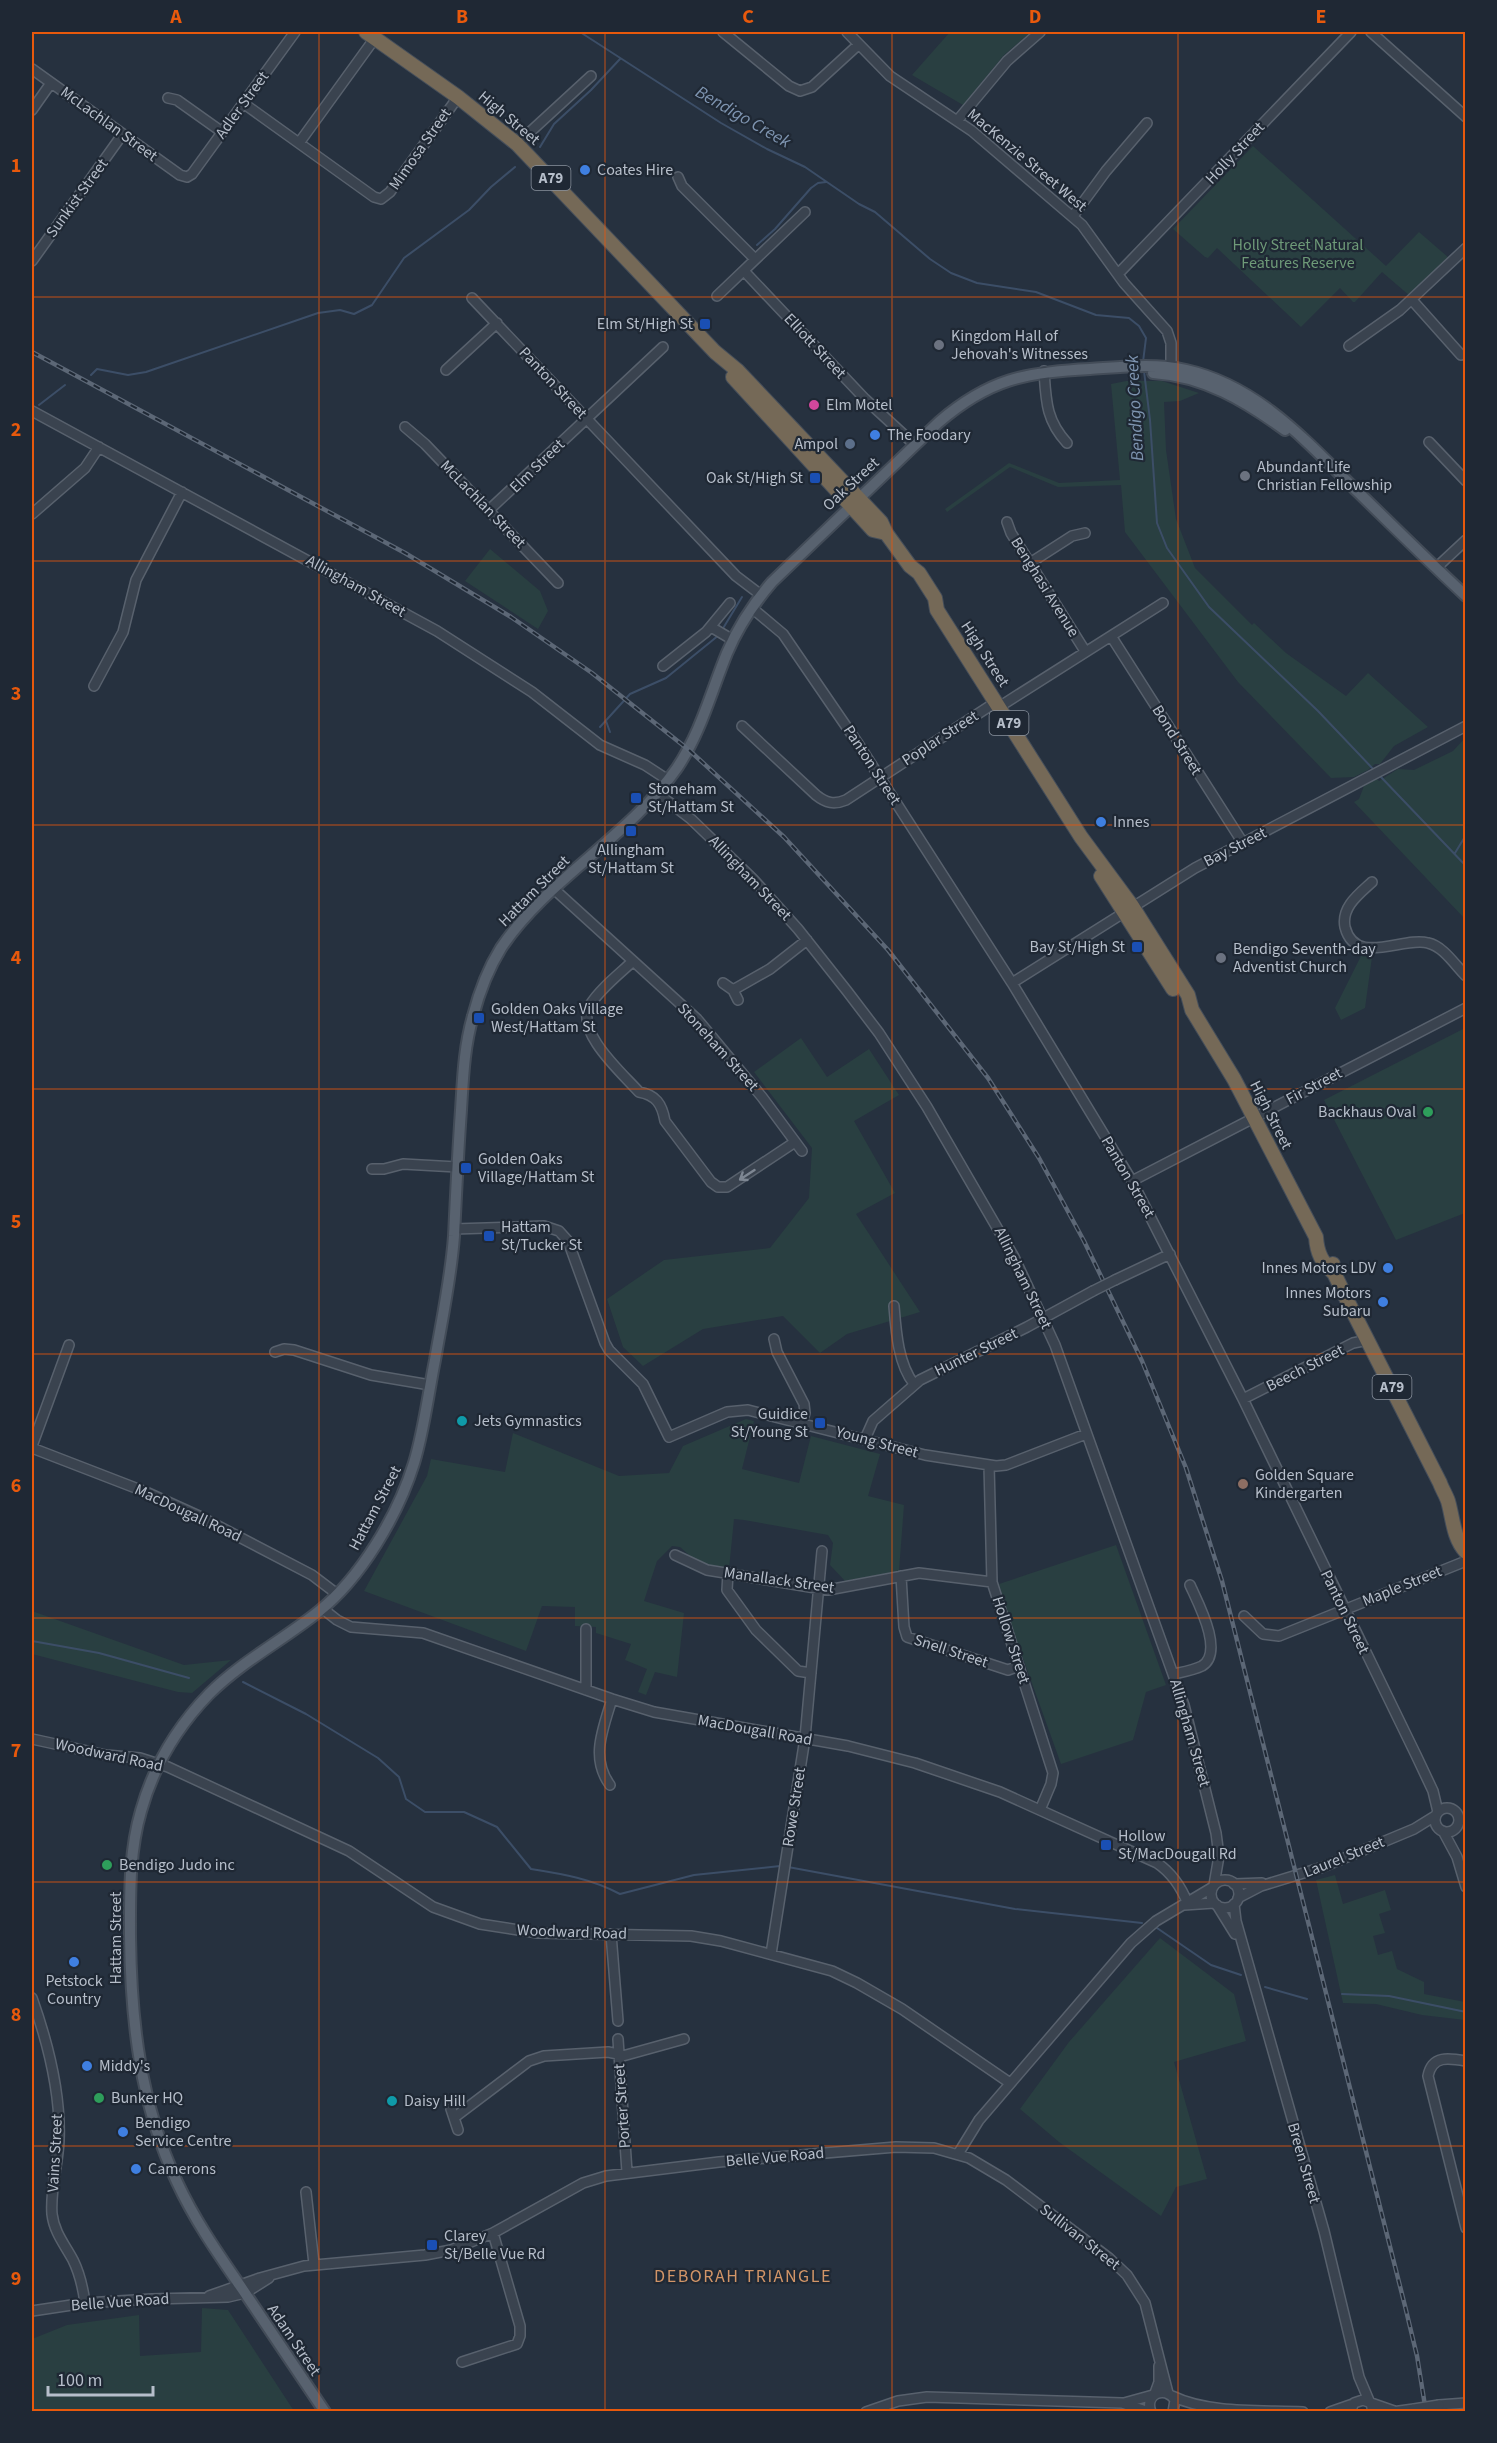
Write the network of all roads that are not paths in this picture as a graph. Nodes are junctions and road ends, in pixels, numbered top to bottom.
1 (295, 32) edge
2 (723, 32) edge
3 (847, 32) edge
4 (1040, 32) edge
5 (1351, 32) edge
6 (1371, 32) edge
7 (370, 35) edge
8 (858, 45) junction
9 (32, 69) edge
10 (591, 75) dead end
11 (51, 83) junction
12 (458, 97) junction
13 (168, 98) dead end
14 (243, 103) junction
15 (32, 110) edge
16 (1466, 117) edge
17 (957, 121) junction
18 (1147, 123) dead end
19 (222, 132) junction
20 (122, 135) junction
21 (299, 143) junction
22 (518, 144) junction
23 (187, 177) joint
24 (678, 177) dead end
25 (805, 212) dead end
26 (1073, 216) junction
27 (1466, 248) edge
28 (755, 259) junction
29 (32, 261) edge
30 (744, 271) junction
31 (1118, 274) junction
32 (717, 296) dead end
33 (472, 298) dead end
34 (1412, 300) junction
35 (497, 323) junction
36 (1349, 346) dead end
37 (663, 347) dead end
38 (1461, 355) dead end
39 (446, 370) dead end
40 (1044, 371) junction
41 (1171, 371) junction
42 (32, 411) edge
43 (586, 418) junction
44 (405, 427) dead end
45 (1429, 442) dead end
46 (1067, 443) dead end
47 (915, 445) junction
48 (99, 447) junction
49 (1466, 481) edge
50 (182, 492) junction
51 (854, 502) junction
52 (489, 510) junction
53 (32, 514) edge
54 (1007, 522) dead end
55 (1085, 533) dead end
56 (1466, 540) edge
57 (1030, 563) junction
58 (1436, 568) junction
59 (558, 583) dead end
60 (761, 596) junction
61 (1466, 596) edge
62 (730, 603) dead end
63 (1163, 603) dead end
64 (752, 608) junction
65 (711, 627) junction
66 (1111, 636) junction
67 (733, 640) junction
68 (1085, 651) junction
69 (663, 666) dead end
70 (94, 686) dead end
71 (998, 705) junction
72 (742, 726) dead end
73 (1466, 726) edge
74 (880, 777) junction
75 (668, 780) junction
76 (657, 793) junction
77 (1243, 843) junction
78 (1372, 882) dead end
79 (555, 890) junction
80 (1128, 909) junction
81 (807, 940) junction
82 (632, 962) junction
83 (1466, 976) edge
84 (723, 983) dead end
85 (1012, 983) junction
86 (733, 990) junction
87 (738, 1000) dead end
88 (1466, 1008) edge
89 (1254, 1118) junction
90 (795, 1142) junction
91 (802, 1151) dead end
92 (457, 1167) junction
93 (372, 1169) dead end
94 (1132, 1181) junction
95 (454, 1229) junction
96 (1170, 1254) junction
97 (894, 1306) dead end
98 (1043, 1319) junction
99 (774, 1339) dead end
100 (1368, 1340) junction
101 (69, 1345) dead end
102 (275, 1353) dead end
103 (914, 1384) junction
104 (430, 1385) junction
105 (1243, 1399) junction
106 (802, 1423) junction
107 (1086, 1434) junction
108 (865, 1439) junction
109 (32, 1447) edge
110 (989, 1465) junction
111 (1448, 1502) junction
112 (1466, 1532) edge
113 (822, 1551) dead end
114 (1466, 1552) edge
115 (675, 1554) dead end
116 (1466, 1561) edge
117 (728, 1573) junction
118 (901, 1576) junction
119 (992, 1582) junction
120 (1190, 1585) dead end
121 (817, 1588) junction
122 (337, 1594) junction
123 (322, 1609) junction
124 (1344, 1609) junction
125 (1244, 1616) dead end
126 (586, 1629) dead end
127 (1019, 1666) junction
128 (811, 1673) junction
129 (1174, 1674) junction
130 (586, 1690) junction
131 (612, 1700) junction
132 (805, 1738) junction
133 (32, 1739) edge
134 (159, 1764) junction
135 (610, 1785) dead end
136 (1433, 1791) junction
137 (1040, 1810) junction
138 (1457, 1810) edge
139 (1436, 1814) junction
140 (1460, 1823) edge
141 (1414, 1829) junction
142 (1440, 1830) junction
143 (1219, 1856) junction
144 (1457, 1857) junction
145 (1231, 1882) junction
146 (1273, 1882) junction
147 (1213, 1886) junction
148 (1466, 1887) edge
149 (1236, 1901) junction
150 (1186, 1904) junction
151 (1216, 1904) junction
152 (611, 1934) junction
153 (1244, 1949) junction
154 (771, 1954) junction
155 (32, 1998) edge
156 (618, 2021) dead end
157 (618, 2039) dead end
158 (684, 2039) dead end
159 (618, 2056) junction
160 (1466, 2061) edge
161 (1010, 2083) junction
162 (458, 2130) dead end
163 (958, 2154) junction
164 (627, 2172) junction
165 (306, 2192) dead end
166 (1466, 2228) edge
167 (493, 2233) junction
168 (314, 2264) junction
169 (242, 2289) junction
170 (85, 2304) junction
171 (32, 2312) edge
172 (1159, 2354) junction
173 (462, 2362) dead end
174 (1359, 2377) junction
175 (1154, 2394) junction
176 (1170, 2395) junction
177 (1122, 2403) junction
178 (1466, 2403) edge
179 (1352, 2406) edge
180 (1371, 2406) edge
181 (1205, 2407) junction
182 (1393, 2411) edge
183 (325, 2412) edge
184 (866, 2412) edge
185 (1150, 2412) edge
186 (1173, 2412) edge
187 (1178, 2412) edge
188 (1303, 2412) edge
189 (1330, 2412) edge

1 - 14 street, Adler Street
2 - 8 street
3 - 8 street, MacKenzie Street West
4 - 17 street
5 - 31 street, Holly Street
6 - 16 street
7 - 12 highway, High Street / A79
7 - 21 street
8 - 17 street, MacKenzie Street West
9 - 11 street, McLachlan Street
10 - 22 street
11 - 15 street
11 - 20 street, McLachlan Street
12 - 21 street, Mimosa Street
12 - 22 highway, High Street / A79
13 - 19 street
14 - 19 street, Adler Street
14 - 21 street
17 - 26 street, MacKenzie Street West
18 - 26 street
19 - 23 street, Adler Street
20 - 23 street, McLachlan Street
20 - 29 street, Sunkist Street
22 - 51 highway, High Street / A79
24 - 28 street
25 - 28 street
26 - 31 street, MacKenzie Street West
27 - 34 street
28 - 30 street
30 - 32 street
30 - 47 street, Elliott Street
31 - 41 street, MacKenzie Street West
33 - 35 street, Panton Street
34 - 36 street
34 - 38 street
35 - 39 street
35 - 43 street, Panton Street
37 - 43 street, Elm Street
40 - 41 main road, Oak Street
40 - 46 street
40 - 47 main road, Oak Street
41 - 58 main road
42 - 48 street, Allingham Street
43 - 52 street, Elm Street
43 - 60 street, Panton Street
44 - 52 street, McLachlan Street
45 - 49 street
47 - 51 main road, Oak Street
48 - 50 street, Allingham Street
48 - 53 street
50 - 70 street
50 - 75 street, Allingham Street
51 - 60 main road, Oak Street
51 - 71 highway, High Street / A79
52 - 59 street, McLachlan Street
54 - 57 street, Benghasi Avenue
55 - 57 street
56 - 58 street
57 - 68 street, Benghasi Avenue
58 - 61 main road
60 - 64 main road, Oak Street
62 - 65 street
63 - 66 street, Poplar Street
64 - 67 main road, Oak Street
64 - 74 street, Panton Street
65 - 67 street
65 - 69 street
66 - 68 street, Poplar Street
66 - 77 street, Bond Street
67 - 75 main road, Oak Street
68 - 71 street, Poplar Street
71 - 74 street, Poplar Street
71 - 80 highway, High Street / A79
72 - 74 street, Poplar Street
73 - 77 street, Bay Street
74 - 85 street, Panton Street
75 - 76 main road, Hattam Street
76 - 79 main road, Hattam Street
76 - 81 street, Allingham Street
77 - 80 street, Bay Street
78 - 83 street
79 - 82 street, Stoneham Street
79 - 92 main road, Hattam Street
80 - 85 street, Bay Street
80 - 89 highway, High Street / A79
81 - 86 street
81 - 98 street, Allingham Street
82 - 90 street, Stoneham Street
90 -> 82 street
84 - 86 street
85 - 94 street, Panton Street
86 - 87 street
88 - 89 street, Fir Street
89 - 94 street, Fir Street
89 - 100 highway, High Street / A79
90 - 91 street, Stoneham Street
92 - 93 street
92 - 95 main road, Hattam Street
94 - 96 street, Panton Street
95 - 104 main road, Hattam Street
95 - 106 street, Young Street
96 - 98 street, Hunter Street, bridge
96 - 105 street, Panton Street
97 - 103 street
98 - 103 street, Hunter Street
98 - 107 street, Allingham Street
99 - 106 street
100 - 105 street, Beech Street
100 - 111 highway, High Street / A79
101 - 109 street
102 - 104 street
103 - 108 street, Hunter Street
104 - 122 main road, Hattam Street
105 - 124 street, Panton Street
106 - 108 street, Young Street
107 - 110 street, Young Street
107 - 129 street, Allingham Street
108 - 110 street, Young Street
109 - 122 street, MacDougall Road
110 - 119 street, Hollow Street
111 - 112 highway, High Street / A79
111 - 114 highway, High Street / A79
113 - 121 street, Rowe Street
115 - 117 street, Manallack Street
116 - 124 street, Maple Street
117 - 121 street, Manallack Street
117 - 128 street
118 - 119 street, Manallack Street
118 - 121 street, Manallack Street
118 - 127 street, Snell Street
119 - 127 street, Hollow Street
120 - 129 street
121 - 128 street, Rowe Street
122 - 123 main road, Hattam Street
123 - 130 street, MacDougall Road
123 - 134 main road, Hattam Street
124 - 125 street, Maple Street
124 - 136 street, Panton Street
126 - 130 street
127 - 137 street, Hollow Street
128 - 132 street, Rowe Street
129 - 143 street, Allingham Street
130 - 131 street, MacDougall Road
131 - 132 street, MacDougall Road
131 - 135 street
132 - 137 street, MacDougall Road
132 - 154 street, Rowe Street
133 - 134 street, Woodward Road
134 - 152 street, Woodward Road
134 - 169 main road, Hattam Street
136 - 138 street, Panton Street
136 - 139 street, Panton Street
137 - 150 street, MacDougall Road
138 - 139 street, Laurel Street
138 - 140 street
139 - 141 street, Laurel Street
139 - 142 street, Panton Street
140 - 142 street, Laurel Street
140 - 144 street
141 - 142 street, Laurel Street
141 - 146 street, Laurel Street
142 - 144 street, Panton Street
143 - 145 street, Allingham Street
143 - 147 street, Allingham Street
144 - 148 street
145 - 146 street, Laurel Street
145 - 147 street
145 - 149 street
146 - 149 street, Laurel Street
147 - 150 street
147 - 151 street
149 - 151 street
149 - 153 street, Breen Street
150 - 151 street
150 - 161 street
151 - 153 street, Breen Street
152 - 154 street, Woodward Road
152 - 156 street
153 - 174 street, Breen Street
154 - 161 street, Woodward Road
155 - 170 street, Vains Street
157 - 159 street, Porter Street
158 - 159 street
159 - 162 street
159 - 164 street, Porter Street
160 - 166 street
161 - 163 street
163 - 164 street, Belle Vue Road
163 - 172 street, Sullivan Street
164 - 167 street, Belle Vue Road
165 - 168 street
167 - 168 street, Belle Vue Road
167 - 173 street
168 - 169 street, Belle Vue Road
169 - 170 street, Belle Vue Road
169 - 183 main road, Adam Street
170 - 171 street, Belle Vue Road
172 - 175 street, Sullivan Street
172 - 176 street, Sullivan Street
174 - 179 street, Breen Street
174 - 180 street, Breen Street
175 - 176 street
175 - 177 street
175 - 185 street, Sullivan Street
176 - 181 street
176 - 186 street, Sullivan Street
177 - 184 street
177 - 185 street
178 - 182 street, bridge
179 - 180 street
179 - 189 street
180 - 182 street
181 - 187 street
181 - 188 street

